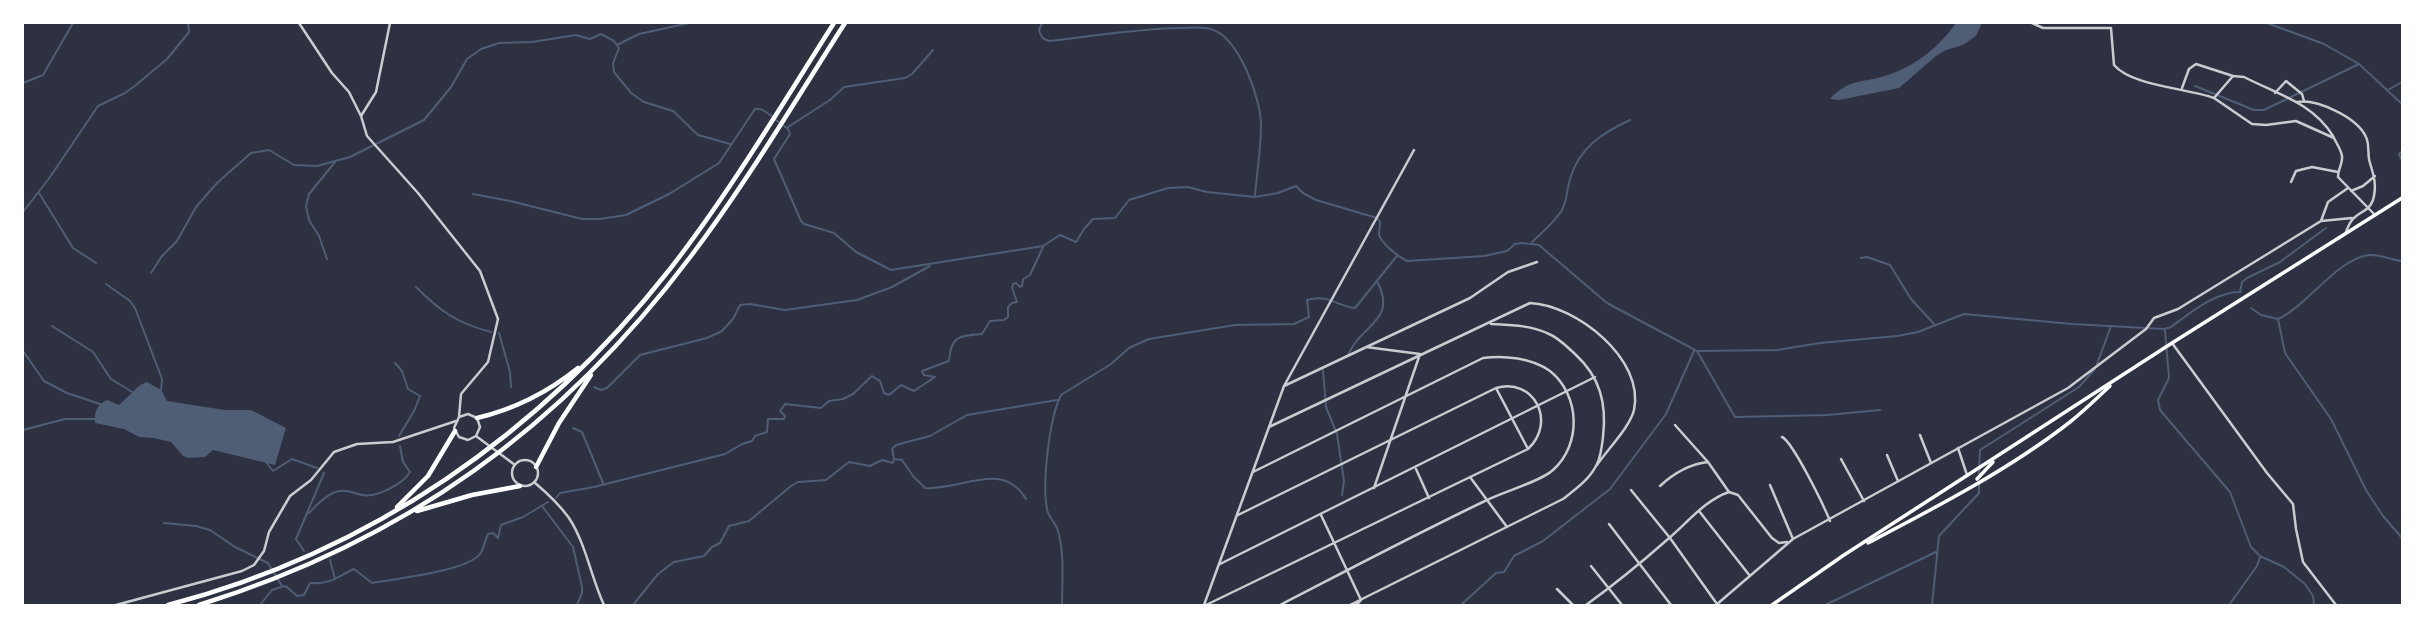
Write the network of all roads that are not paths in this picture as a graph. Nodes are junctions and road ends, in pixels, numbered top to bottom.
1 (299, 23) edge
2 (390, 23) edge
3 (834, 23) edge
4 (845, 23) edge
5 (2032, 23) edge
6 (2233, 76) junction
7 (2182, 88) junction
8 (2275, 93) junction
9 (2214, 97) junction
10 (2304, 101) junction
11 (2297, 102) junction
12 (361, 116) junction
13 (2334, 138) junction
14 (1414, 150) dead end
15 (2338, 172) junction
16 (2375, 176) junction
17 (2291, 182) dead end
18 (2350, 189) junction
19 (2402, 198) edge
20 (2369, 208) junction
21 (2375, 215) junction
22 (2352, 218) junction
23 (2320, 221) junction
24 (2345, 234) junction
25 (1537, 262) dead end
26 (1488, 324) junction
27 (2172, 344) junction
28 (1366, 347) junction
29 (1420, 354) junction
30 (590, 360) junction
31 (597, 366) junction
32 (1595, 377) junction
33 (2120, 377) junction
34 (1283, 386) junction
35 (1496, 388) junction
36 (1567, 392) junction
37 (1406, 395) junction
38 (1538, 406) junction
39 (477, 418) junction
40 (457, 419) junction
41 (1512, 419) junction
42 (1675, 425) dead end
43 (1269, 427) junction
44 (455, 430) junction
45 (1920, 435) dead end
46 (476, 436) junction
47 (1782, 437) dead end
48 (1390, 440) junction
49 (1958, 448) junction
50 (1528, 449) junction
51 (1887, 455) dead end
52 (1997, 458) junction
53 (1841, 459) dead end
54 (1709, 462) junction
55 (1931, 463) junction
56 (515, 465) junction
57 (1597, 465) junction
58 (536, 467) junction
59 (1415, 468) junction
60 (1253, 472) junction
61 (1469, 477) junction
62 (1967, 477) junction
63 (534, 482) junction
64 (1898, 482) junction
65 (1660, 485) dead end
66 (1770, 485) dead end
67 (520, 486) junction
68 (1373, 489) junction
69 (1631, 490) dead end
70 (1961, 491) junction
71 (1729, 492) junction
72 (1429, 498) junction
73 (1487, 500) junction
74 (1864, 501) junction
75 (1699, 511) junction
76 (1238, 515) junction
77 (1321, 515) junction
78 (1830, 521) junction
79 (394, 522) junction
80 (1609, 524) dead end
81 (369, 525) junction
82 (1507, 527) junction
83 (1670, 538) junction
84 (1792, 540) junction
85 (1334, 544) junction
86 (1844, 555) junction
87 (1220, 564) junction
88 (1640, 564) junction
89 (1591, 566) dead end
90 (1347, 571) junction
91 (1750, 576) junction
92 (1557, 589) dead end
93 (1609, 589) junction
94 (1361, 600) junction
95 (116, 605) edge
96 (168, 605) edge
97 (199, 605) edge
98 (604, 605) edge
99 (1205, 605) edge
100 (1280, 605) edge
101 (1350, 605) edge
102 (1356, 605) edge
103 (1573, 605) edge
104 (1586, 605) edge
105 (1622, 605) edge
106 (1671, 605) edge
107 (1716, 605) edge
108 (1772, 605) edge
109 (2336, 605) edge

1 - 12 street
2 - 12 street
3 - 30 highway
4 - 31 highway
5 - 7 street
6 - 7 street
6 - 8 street
6 - 9 street
7 - 9 street
8 - 10 street
8 - 11 street
9 - 13 street
10 - 11 street
10 - 16 street
11 - 13 street
12 - 40 street
13 - 15 street
14 - 34 street
15 - 17 street
15 - 18 street
16 - 18 street
16 - 20 street
18 - 20 street
18 - 23 street
19 - 21 main road
20 - 21 street
20 - 22 street
21 - 24 main road
22 - 23 street
22 - 24 street
23 - 49 street
24 - 27 main road
25 - 28 street
26 - 29 street
26 - 32 street
26 - 57 street
27 - 33 main road
27 - 109 street
28 - 29 street
28 - 34 street
29 - 37 street
29 - 43 street
30 - 39 highway
30 - 81 highway
31 - 58 highway
31 - 79 highway
32 - 36 street
32 - 57 street
33 - 52 main road
33 - 70 main road
34 - 43 street
35 - 38 street
35 - 41 street
35 - 48 street
36 - 37 street
36 - 38 street
36 - 73 street
37 - 48 street
37 - 60 street
38 - 41 street
38 - 50 street
39 - 40 street
39 - 46 street
40 - 44 street
40 - 95 street
41 - 50 street
41 - 59 street
42 - 54 street
43 - 60 street
44 - 46 street
44 - 81 highway
45 - 55 street
46 - 56 street
47 - 78 street
48 - 68 street
48 - 76 street
49 - 55 street
49 - 62 street
50 - 61 street
51 - 64 street
52 - 62 main road
52 - 70 main road
53 - 74 street
54 - 65 street
54 - 71 street
55 - 64 street
56 - 58 street
56 - 67 street
57 - 82 street
58 - 63 street
59 - 68 street
59 - 72 street
60 - 76 street
61 - 72 street
61 - 73 street
62 - 86 main road
63 - 67 street
63 - 98 street
64 - 74 street
66 - 84 street
67 - 79 highway
68 - 77 street
69 - 83 street
70 - 86 main road
71 - 75 street
71 - 84 street
72 - 85 street
73 - 82 street
73 - 90 street
74 - 78 street
75 - 83 street
75 - 91 street
76 - 87 street
77 - 85 street
77 - 87 street
78 - 84 street
79 - 97 highway
80 - 88 street
81 - 96 highway
82 - 94 street
83 - 88 street
83 - 107 street
84 - 91 street
85 - 90 street
85 - 99 street
86 - 108 main road
87 - 99 street
88 - 93 street
88 - 106 street
89 - 93 street
90 - 94 street
90 - 100 street
91 - 107 street
92 - 103 street
93 - 104 street
93 - 105 street
94 - 101 street
94 - 102 street

